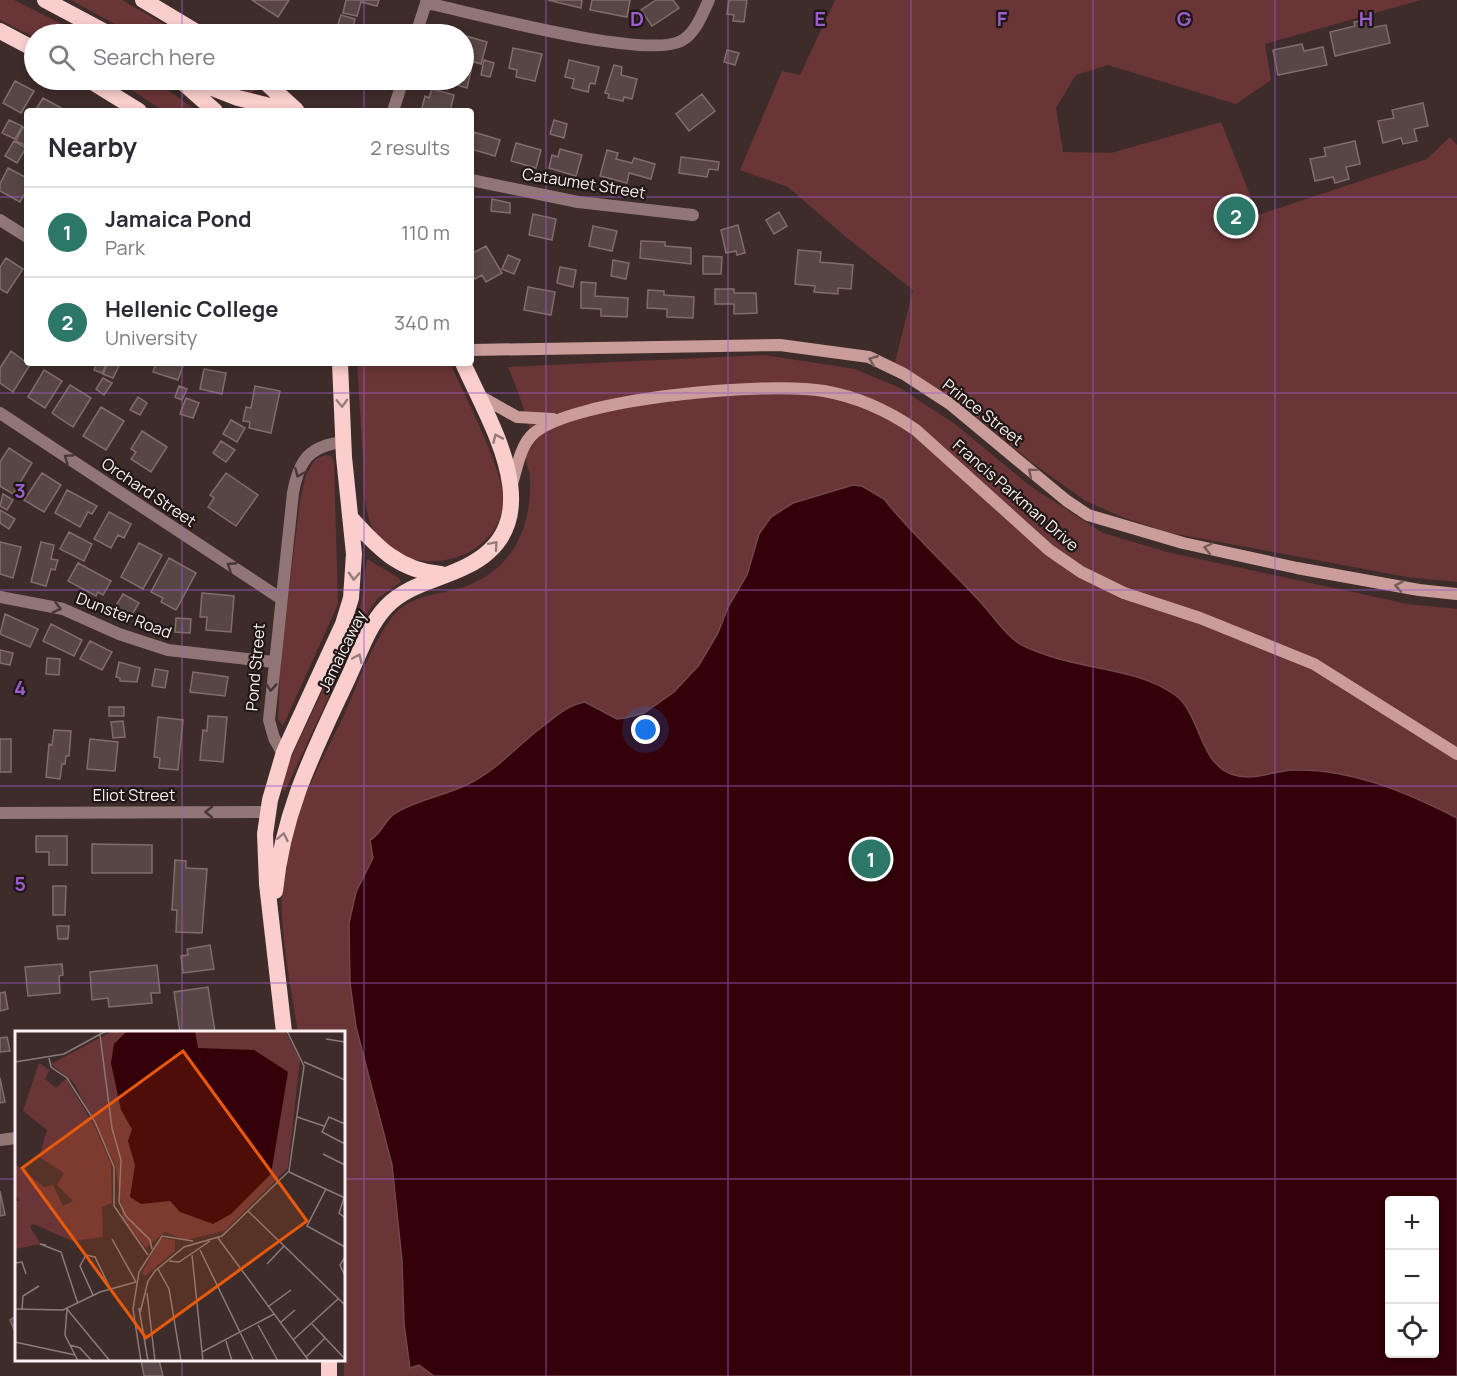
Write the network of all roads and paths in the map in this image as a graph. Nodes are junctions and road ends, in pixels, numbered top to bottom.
1 (45, 0) edge
2 (143, 0) edge
3 (709, 0) edge
4 (426, 2) edge
5 (89, 24) edge
6 (183, 24) edge
7 (419, 24) edge
8 (0, 31) edge
9 (24, 44) edge
10 (105, 90) edge
11 (192, 90) edge
12 (218, 90) edge
13 (271, 90) edge
14 (400, 90) edge
15 (134, 108) edge
16 (213, 108) edge
17 (277, 108) edge
18 (286, 108) edge
19 (394, 108) edge
20 (474, 181) edge
21 (693, 215) dead end
22 (0, 220) edge
23 (24, 235) edge
24 (474, 350) edge
25 (340, 366) edge
26 (464, 366) edge
27 (477, 393) junction
28 (0, 413) edge
29 (564, 418) junction
30 (343, 442) junction
31 (511, 485) junction
32 (350, 517) junction
33 (445, 575) junction
34 (1457, 594) edge
35 (0, 597) edge
36 (280, 598) junction
37 (273, 662) junction
38 (283, 754) junction
39 (1457, 754) edge
40 (267, 812) junction
41 (0, 813) edge
42 (272, 916) junction
43 (284, 1031) edge
44 (15, 1138) edge
45 (0, 1140) edge
46 (328, 1361) edge
47 (329, 1376) edge

1 - 5 highway
2 - 6 highway
3 - 4 street
4 - 7 street
8 - 9 highway
10 - 15 highway
11 - 16 highway
12 - 17 highway
13 - 18 highway
14 - 19 street
20 - 21 street, Cataumet Street
22 - 23 street
34 -> 24 main road, Prince Street
25 -> 30 highway
26 - 27 highway, Jamaicaway
27 - 29 main road, Francis Parkman Drive
31 -> 27 highway, Jamaicaway
36 -> 28 street, Orchard Street
29 - 31 main road, Francis Parkman Drive
29 - 39 main road, Francis Parkman Drive
30 - 32 highway, Jamaicaway
30 -> 36 street, Pond Street
33 -> 31 highway, Jamaicaway
32 - 33 highway
32 -> 38 highway, Jamaicaway
42 -> 33 highway, Jamaicaway
35 -> 37 street, Dunster Road
36 - 37 street, Pond Street
37 -> 38 street, Pond Street
38 - 40 highway
40 -> 41 street, Eliot Street
40 - 42 highway
42 - 43 highway
44 - 45 street
46 - 47 highway

